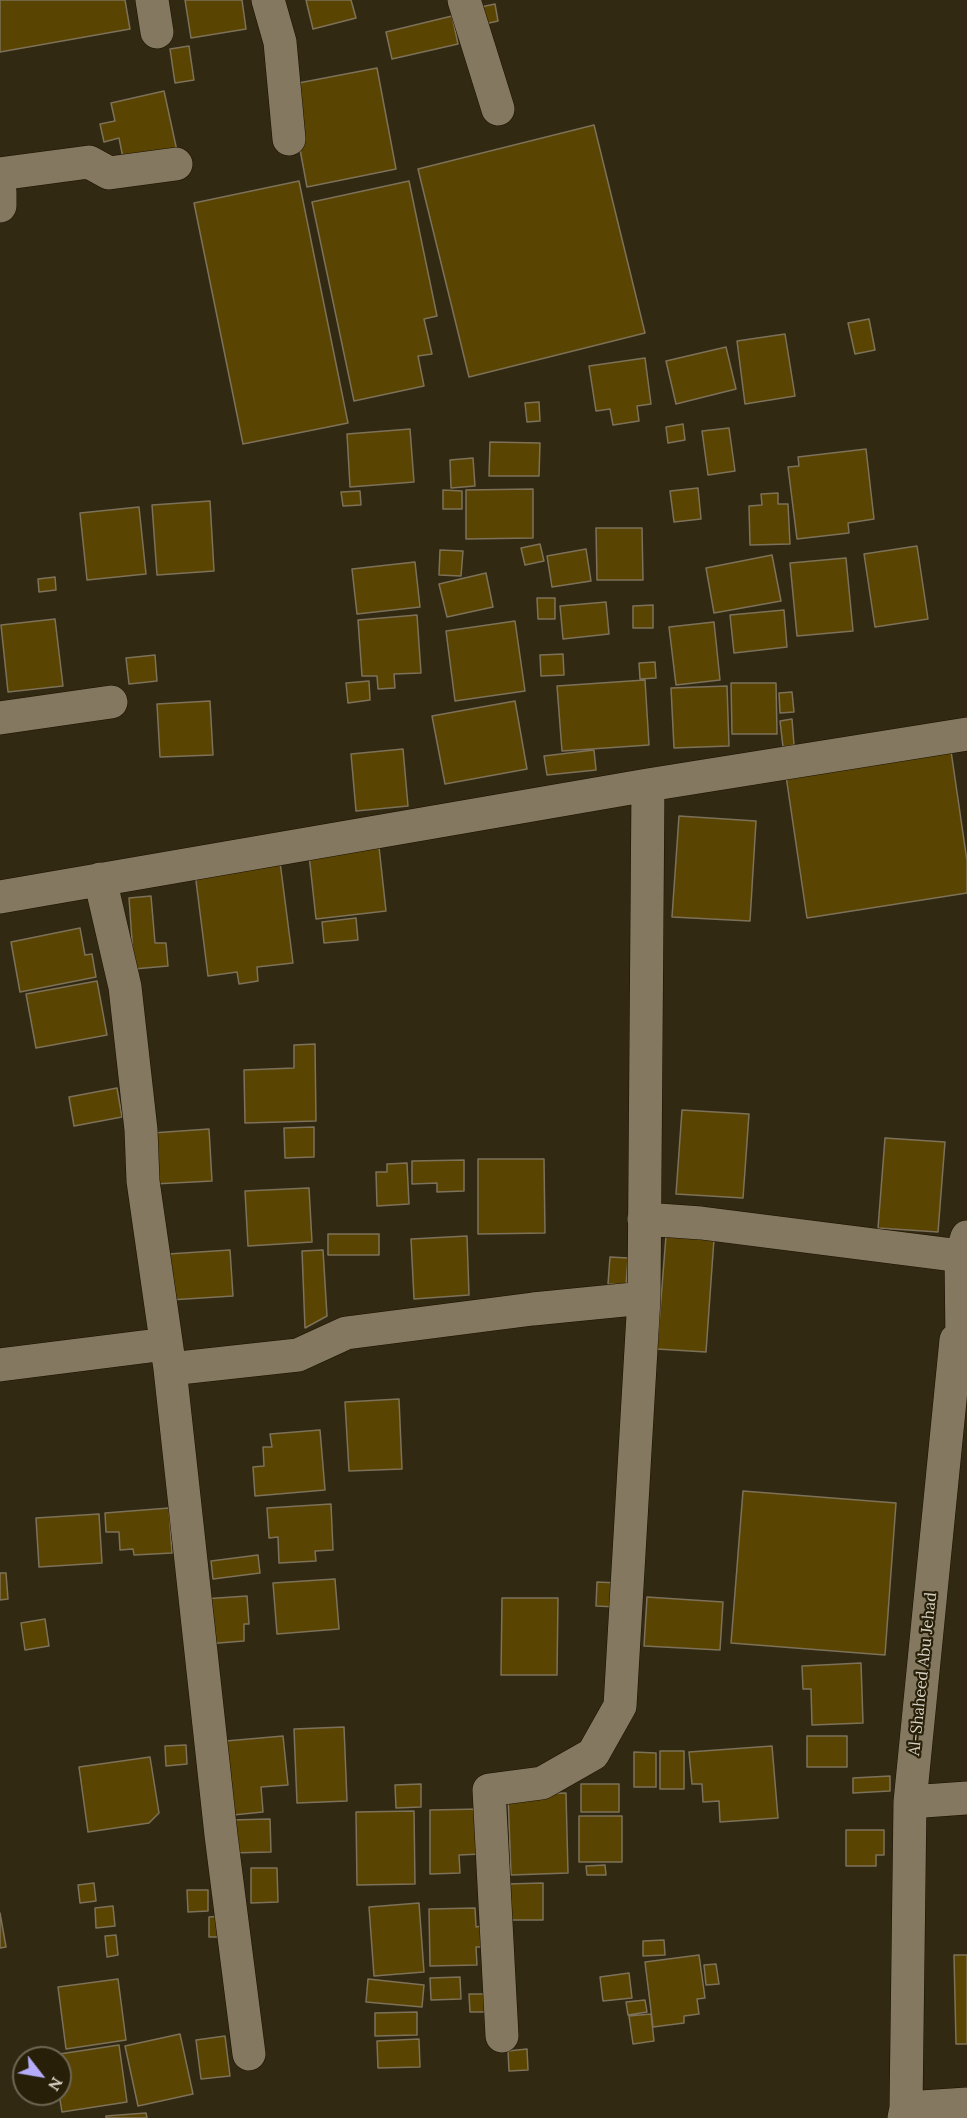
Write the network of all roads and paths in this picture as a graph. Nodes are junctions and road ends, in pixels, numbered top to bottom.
1 (268, 0) edge
2 (464, 0) edge
3 (498, 109) dead end
4 (289, 139) dead end
5 (176, 164) dead end
6 (0, 174) edge
7 (0, 192) edge
8 (0, 206) edge
9 (111, 702) dead end
10 (0, 718) edge
11 (967, 734) edge
12 (648, 785) junction
13 (100, 879) junction
14 (0, 897) edge
15 (644, 1219) junction
16 (964, 1246) edge
17 (644, 1298) junction
18 (964, 1340) edge
19 (168, 1357) junction
20 (0, 1365) edge
21 (967, 1798) edge
22 (910, 1802) junction
23 (502, 2036) dead end
24 (249, 2054) dead end
25 (967, 2104) edge
26 (905, 2113) edge

1 - 4 street
2 - 3 street
5 - 6 street
7 - 8 street
9 - 10 street
11 - 12 street
12 - 13 street
12 - 15 street
13 - 14 street
13 - 19 street
15 - 16 street
15 - 17 street
16 - 18 street, Al-Shaheed Abu Jehad
17 - 19 street
17 - 23 street
18 - 22 street, Al-Shaheed Abu Jehad
19 - 20 street
19 - 24 street
21 - 22 street
22 - 26 street, Al-Shaheed Abu Jehad
25 - 26 street

